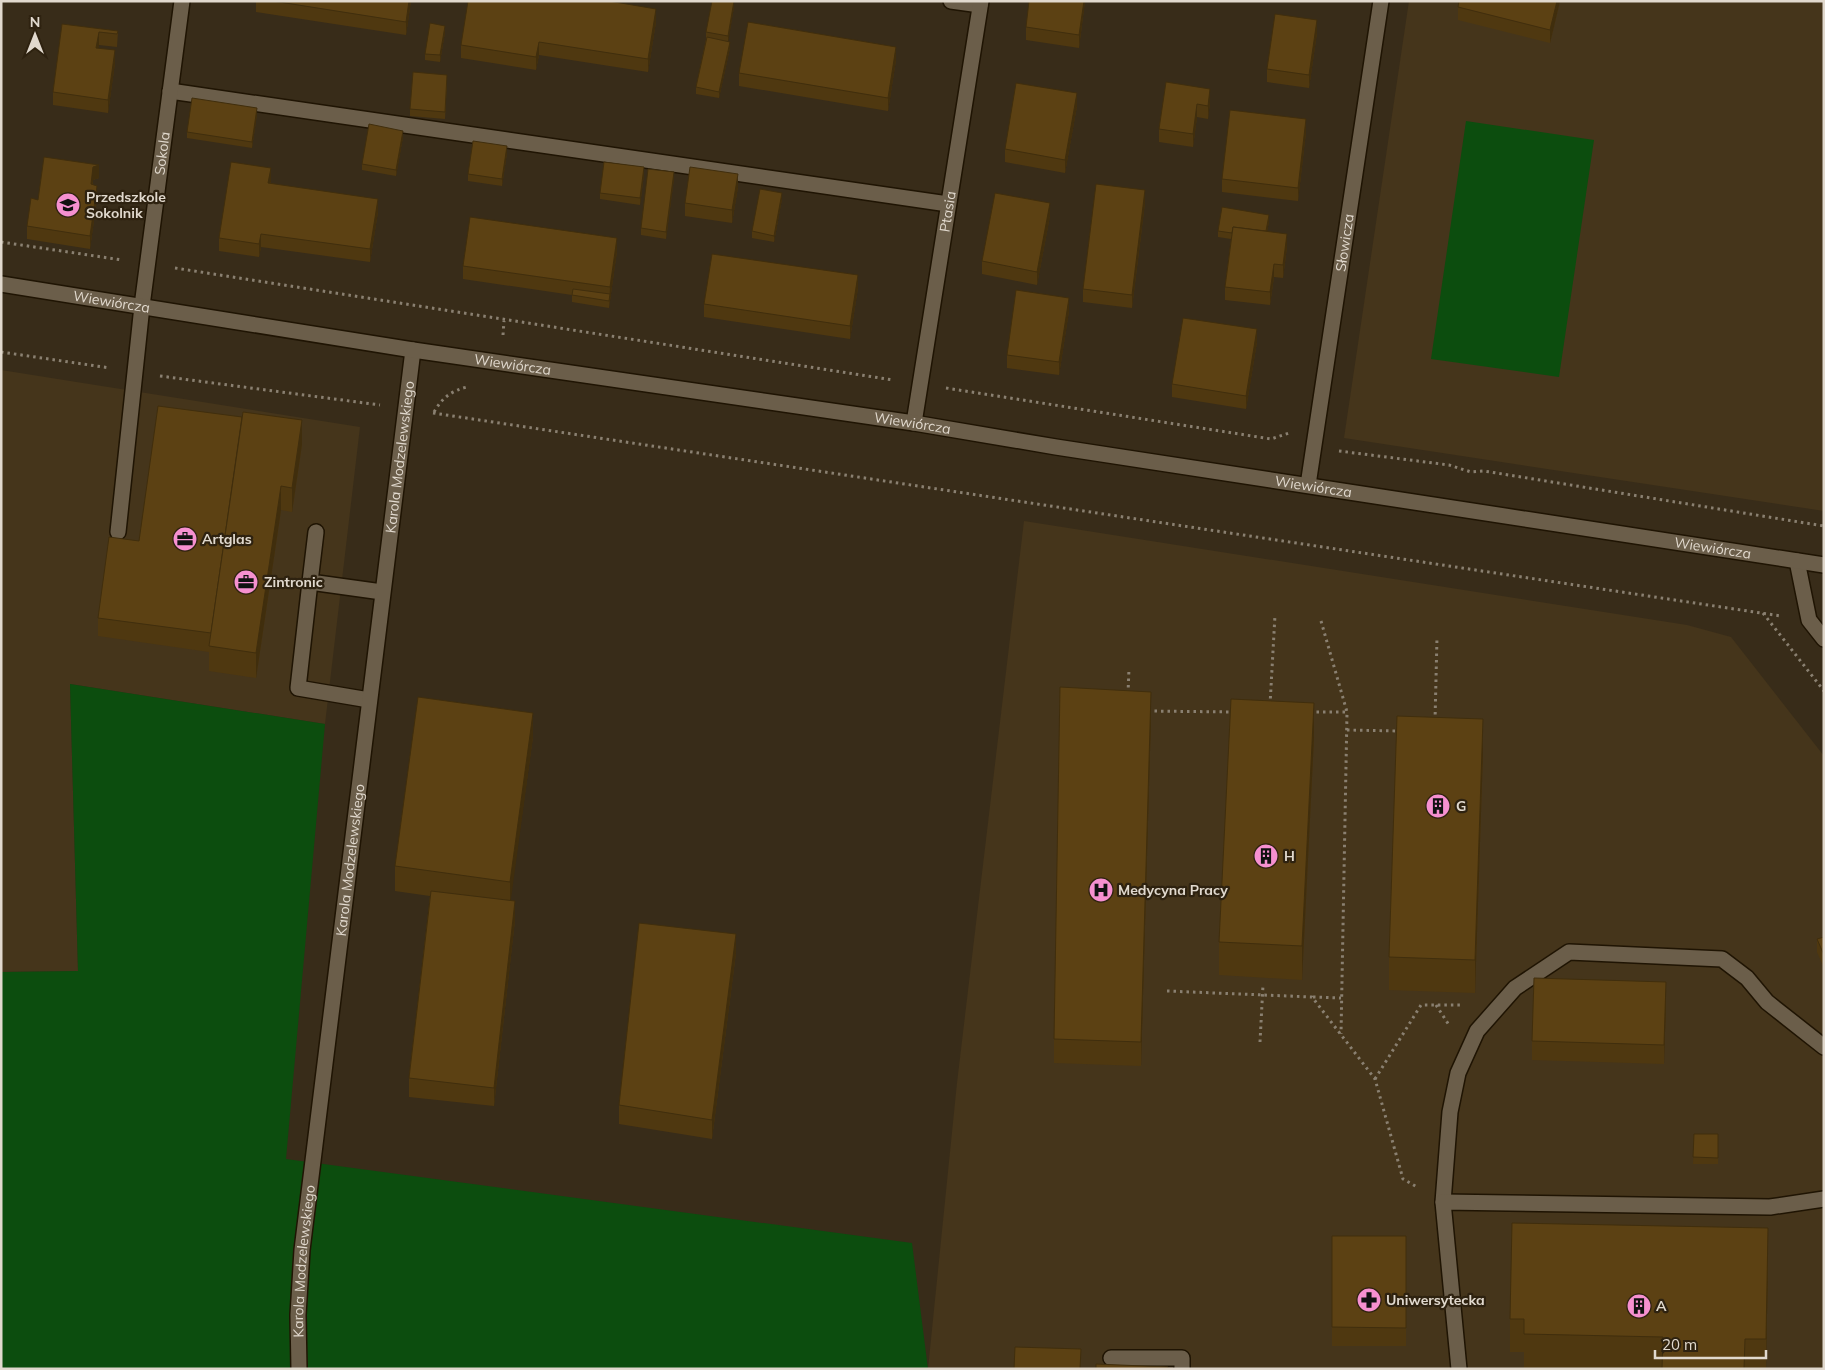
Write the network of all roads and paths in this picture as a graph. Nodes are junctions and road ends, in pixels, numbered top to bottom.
1 (182, 1) edge
2 (951, 1) edge
3 (1381, 1) edge
4 (980, 3) edge
5 (170, 91) junction
6 (948, 204) junction
7 (1, 242) edge
8 (147, 264) junction
9 (1, 284) edge
10 (142, 306) junction
11 (413, 350) junction
12 (1, 352) edge
13 (135, 372) junction
14 (920, 384) junction
15 (405, 408) junction
16 (914, 423) junction
17 (1316, 438) junction
18 (1308, 485) junction
19 (1824, 526) edge
20 (118, 532) dead end
21 (316, 532) dead end
22 (1797, 561) junction
23 (1824, 565) edge
24 (310, 582) junction
25 (382, 592) junction
26 (1275, 615) dead end
27 (1322, 621) dead end
28 (1437, 637) dead end
29 (1824, 639) edge
30 (1129, 668) dead end
31 (1824, 691) edge
32 (369, 700) junction
33 (1127, 703) edge
34 (1145, 712) edge
35 (1241, 712) edge
36 (1270, 712) edge
37 (1308, 712) edge
38 (1347, 712) junction
39 (1435, 722) edge
40 (1346, 730) junction
41 (1405, 731) edge
42 (1263, 985) edge
43 (1167, 992) dead end
44 (1263, 995) junction
45 (1312, 997) junction
46 (1341, 998) junction
47 (1497, 1006) junction
48 (1340, 1034) junction
49 (1260, 1042) dead end
50 (1824, 1047) edge
51 (1375, 1079) junction
52 (1824, 1200) edge
53 (1443, 1202) junction
54 (1111, 1358) dead end
55 (299, 1369) edge
56 (1182, 1369) edge
57 (1459, 1369) edge

1 - 5 street, Sokola
2 - 4 street
3 - 17 street, Słowicza
4 - 6 street, Ptasia
5 - 6 street
5 - 8 street, Sokola
6 - 14 street, Ptasia
7 - 8 path
8 - 10 street, Sokola
8 - 14 path
9 - 10 street, Wiewiórcza
10 - 11 street, Wiewiórcza
10 - 13 street, Sokola
11 - 15 street, Karola Modzelewskiego
11 - 16 street, Wiewiórcza
12 - 13 path
13 - 15 path
13 - 20 street, Sokola
14 - 16 street, Ptasia
14 - 17 path
15 - 25 street, Karola Modzelewskiego
15 - 31 path
16 - 18 street, Wiewiórcza
17 - 18 street, Słowicza
17 - 19 path
18 - 22 street, Wiewiórcza
21 - 24 street
22 - 23 street, Wiewiórcza
22 - 29 street
24 - 25 street
24 - 32 street
25 - 32 street, Karola Modzelewskiego
26 - 36 path
27 - 38 path
28 - 39 path
30 - 33 path
32 - 55 street, Karola Modzelewskiego
34 - 35 path
37 - 38 path
38 - 40 path
40 - 41 path
40 - 46 path
42 - 44 path
43 - 44 path
44 - 45 path
44 - 49 path
45 - 46 path
45 - 48 path
46 - 48 path
47 - 50 street
47 - 51 path
47 - 53 street
48 - 51 path
51 - 53 path
52 - 53 street
53 - 57 street
54 - 56 street

